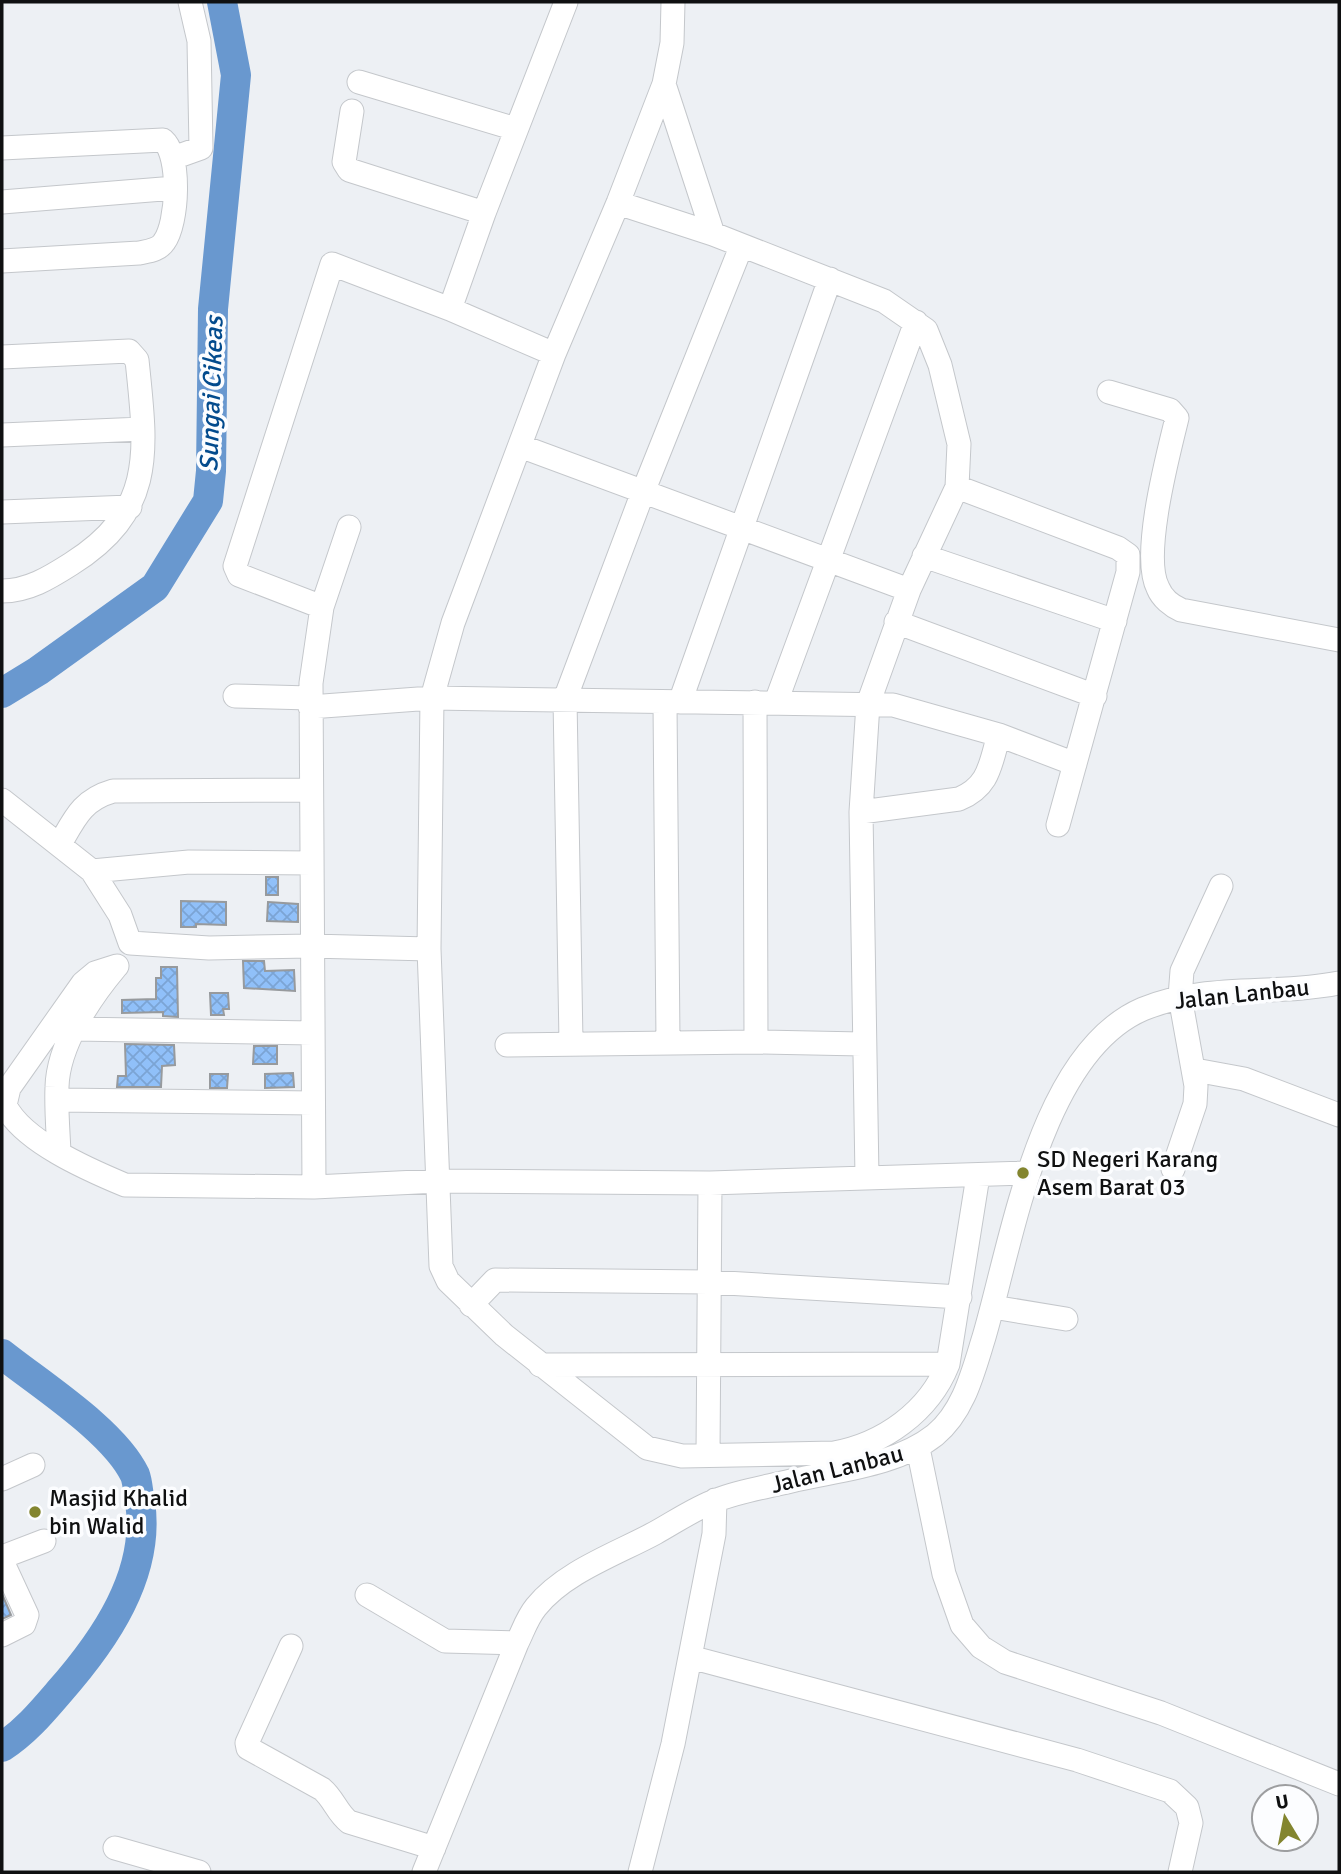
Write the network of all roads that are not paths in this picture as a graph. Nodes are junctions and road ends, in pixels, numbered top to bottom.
1 (190, 2) edge
2 (566, 2) edge
3 (673, 2) edge
4 (359, 82) dead end
5 (664, 84) junction
6 (352, 111) dead end
7 (516, 129) junction
8 (2, 148) edge
9 (173, 158) junction
10 (175, 188) junction
11 (2, 202) edge
12 (618, 203) junction
13 (484, 213) junction
14 (713, 234) junction
15 (741, 247) junction
16 (2, 261) edge
17 (831, 279) junction
18 (450, 309) junction
19 (916, 322) junction
20 (554, 354) junction
21 (2, 357) edge
22 (1109, 392) dead end
23 (142, 429) junction
24 (2, 435) edge
25 (520, 446) junction
26 (957, 487) junction
27 (643, 492) junction
28 (130, 507) junction
29 (2, 512) edge
30 (349, 527) dead end
31 (743, 527) junction
32 (924, 556) junction
33 (827, 559) junction
34 (909, 590) junction
35 (2, 591) edge
36 (322, 607) junction
37 (1115, 621) junction
38 (896, 622) junction
39 (1339, 640) edge
40 (235, 696) dead end
41 (1095, 696) junction
42 (432, 698) junction
43 (565, 699) junction
44 (766, 702) junction
45 (310, 703) junction
46 (672, 703) junction
47 (868, 704) junction
48 (999, 735) junction
49 (1076, 764) junction
50 (309, 790) junction
51 (2, 800) edge
52 (861, 812) junction
53 (1058, 825) dead end
54 (60, 845) junction
55 (312, 863) junction
56 (92, 871) junction
57 (1221, 886) dead end
58 (130, 943) junction
59 (310, 946) junction
60 (429, 948) junction
61 (117, 966) junction
62 (1339, 982) edge
63 (1180, 997) junction
64 (75, 1029) junction
65 (312, 1033) junction
66 (571, 1042) junction
67 (668, 1042) junction
68 (756, 1042) junction
69 (862, 1044) junction
70 (507, 1045) dead end
71 (1195, 1070) junction
72 (57, 1100) junction
73 (313, 1103) junction
74 (1339, 1115) edge
75 (59, 1152) junction
76 (1173, 1169) dead end
77 (1027, 1173) junction
78 (867, 1177) junction
79 (978, 1177) junction
80 (438, 1181) junction
81 (710, 1183) junction
82 (314, 1187) junction
83 (709, 1282) junction
84 (960, 1297) junction
85 (471, 1305) junction
86 (993, 1307) junction
87 (1066, 1319) dead end
88 (708, 1362) junction
89 (948, 1364) junction
90 (540, 1365) junction
91 (918, 1448) junction
92 (708, 1454) junction
93 (33, 1465) dead end
94 (2, 1479) edge
95 (715, 1500) junction
96 (44, 1541) dead end
97 (2, 1559) edge
98 (367, 1595) dead end
99 (2, 1635) edge
100 (517, 1643) junction
101 (290, 1646) dead end
102 (690, 1657) junction
103 (1339, 1784) edge
104 (115, 1848) dead end
105 (435, 1848) junction
106 (199, 1872) edge
107 (424, 1872) edge
108 (640, 1872) edge
109 (1180, 1872) edge

1 - 9 street
2 - 7 street
3 - 5 street
4 - 7 street
5 - 12 street
5 - 14 street
6 - 13 street
7 - 13 street
8 - 9 street
9 - 10 street
10 - 11 street
10 - 16 street
12 - 14 street
12 - 20 street
13 - 18 street
14 - 15 street
15 - 17 street
15 - 27 street
17 - 19 street
17 - 31 street
18 - 20 street
18 - 36 street
19 - 26 street
19 - 33 street
20 - 25 street
21 - 23 street
22 - 39 street
23 - 24 street
23 - 28 street
25 - 27 street
25 - 42 street
26 - 32 street
26 - 37 street
27 - 31 street
27 - 43 street
28 - 29 street
28 - 35 street
30 - 36 street
31 - 33 street
31 - 46 street
32 - 34 street
32 - 37 street
33 - 34 street
33 - 44 street
34 - 38 street
36 - 45 street
37 - 41 street
38 - 41 street
38 - 47 street
40 - 45 street
41 - 49 street
42 - 43 street
42 - 45 street
42 - 60 street
43 - 46 street
43 - 66 street
44 - 46 street
44 - 47 street
44 - 68 street
45 - 50 street
46 - 67 street
47 - 48 street
47 - 52 street
48 - 49 street
48 - 52 street
49 - 53 street
50 - 54 street
50 - 55 street
51 - 54 street
52 - 69 street
54 - 56 street
55 - 56 street
55 - 59 street
56 - 58 street
57 - 63 street
58 - 59 street
58 - 61 street
59 - 60 street
59 - 65 street
60 - 80 street
61 - 64 street
61 - 75 street
62 - 63 street, Jalan Lanbau
63 - 71 street
63 - 77 street, Jalan Lanbau
64 - 65 street
64 - 72 street
65 - 73 street
66 - 67 street
66 - 70 street
67 - 68 street
68 - 69 street
69 - 78 street
71 - 74 street
71 - 76 street
72 - 73 street
72 - 75 street
73 - 82 street
75 - 82 street
77 - 79 street
77 - 86 street, Jalan Lanbau
78 - 79 street
78 - 81 street
79 - 84 street
80 - 81 street
80 - 82 street
80 - 85 street
81 - 83 street
83 - 84 street
83 - 85 street
83 - 88 street
84 - 89 street
85 - 90 street
86 - 87 street
86 - 91 street, Jalan Lanbau
88 - 89 street
88 - 90 street
88 - 92 street
89 - 92 street
90 - 92 street
91 - 95 street, Jalan Lanbau
91 - 103 street
93 - 94 street
95 - 100 street, Jalan Lanbau
95 - 102 street
96 - 97 street
97 - 99 street
98 - 100 street
100 - 105 street, Jalan Lanbau
101 - 105 street
102 - 108 street
102 - 109 street
104 - 106 street
105 - 107 street, Jalan Lanbau

